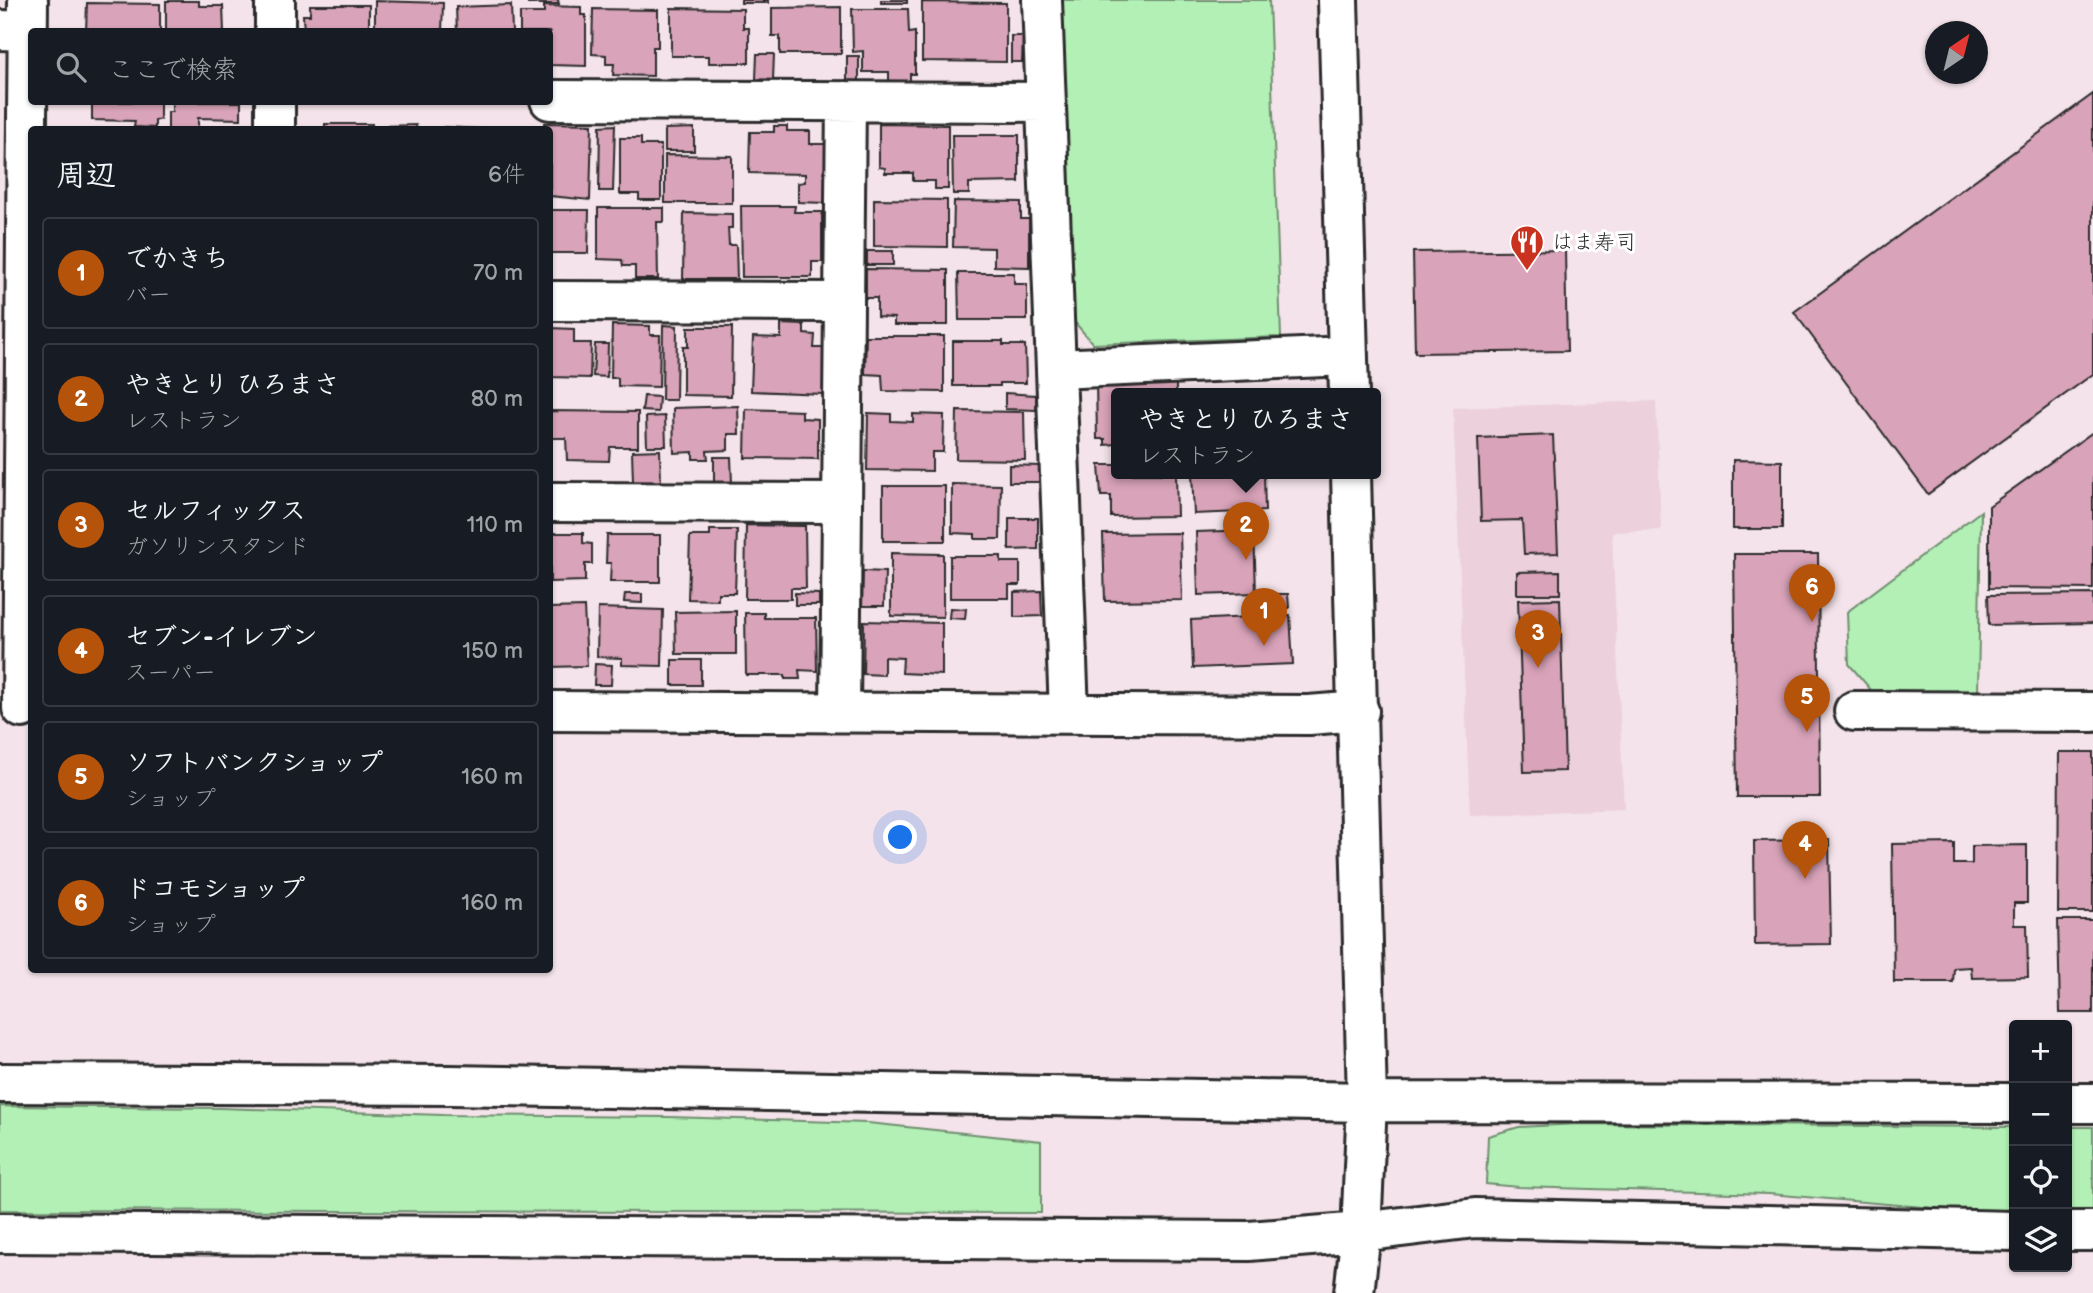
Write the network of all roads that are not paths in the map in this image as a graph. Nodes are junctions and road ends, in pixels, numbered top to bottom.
1 (275, 0) edge
2 (1042, 0) edge
3 (1338, 0) edge
4 (19, 20) edge
5 (275, 28) edge
6 (553, 100) edge
7 (846, 101) junction
8 (1045, 102) junction
9 (275, 105) edge
10 (275, 126) edge
11 (28, 271) edge
12 (553, 301) edge
13 (844, 302) junction
14 (28, 336) edge
15 (1347, 356) junction
16 (1056, 369) junction
17 (1349, 388) edge
18 (1351, 479) edge
19 (553, 502) edge
20 (842, 503) junction
21 (18, 708) edge
22 (553, 711) edge
23 (1359, 711) junction
24 (840, 712) junction
25 (1854, 712) dead end
26 (2093, 712) edge
27 (1069, 713) junction
28 (0, 1083) edge
29 (1367, 1102) junction
30 (2009, 1103) edge
31 (2072, 1103) edge
32 (2093, 1103) edge
33 (2009, 1231) edge
34 (2072, 1231) edge
35 (2093, 1231) edge
36 (1361, 1232) junction
37 (0, 1233) edge
38 (1354, 1293) edge

1 - 5 street
2 - 8 street
3 - 15 street
4 - 11 street
6 - 7 street
7 - 8 street
7 - 13 street
8 - 16 street
9 - 10 street
12 - 13 street
13 - 20 street
14 - 21 street
15 - 16 street
15 - 17 street
16 - 27 street
18 - 23 street
19 - 20 street
20 - 24 street
22 - 24 street
23 - 27 street
23 - 29 street
24 - 27 street
25 - 26 street
28 - 29 street
29 - 30 street
29 - 36 street
31 - 32 street
33 - 36 street
34 - 35 street
36 - 37 street
36 - 38 street

